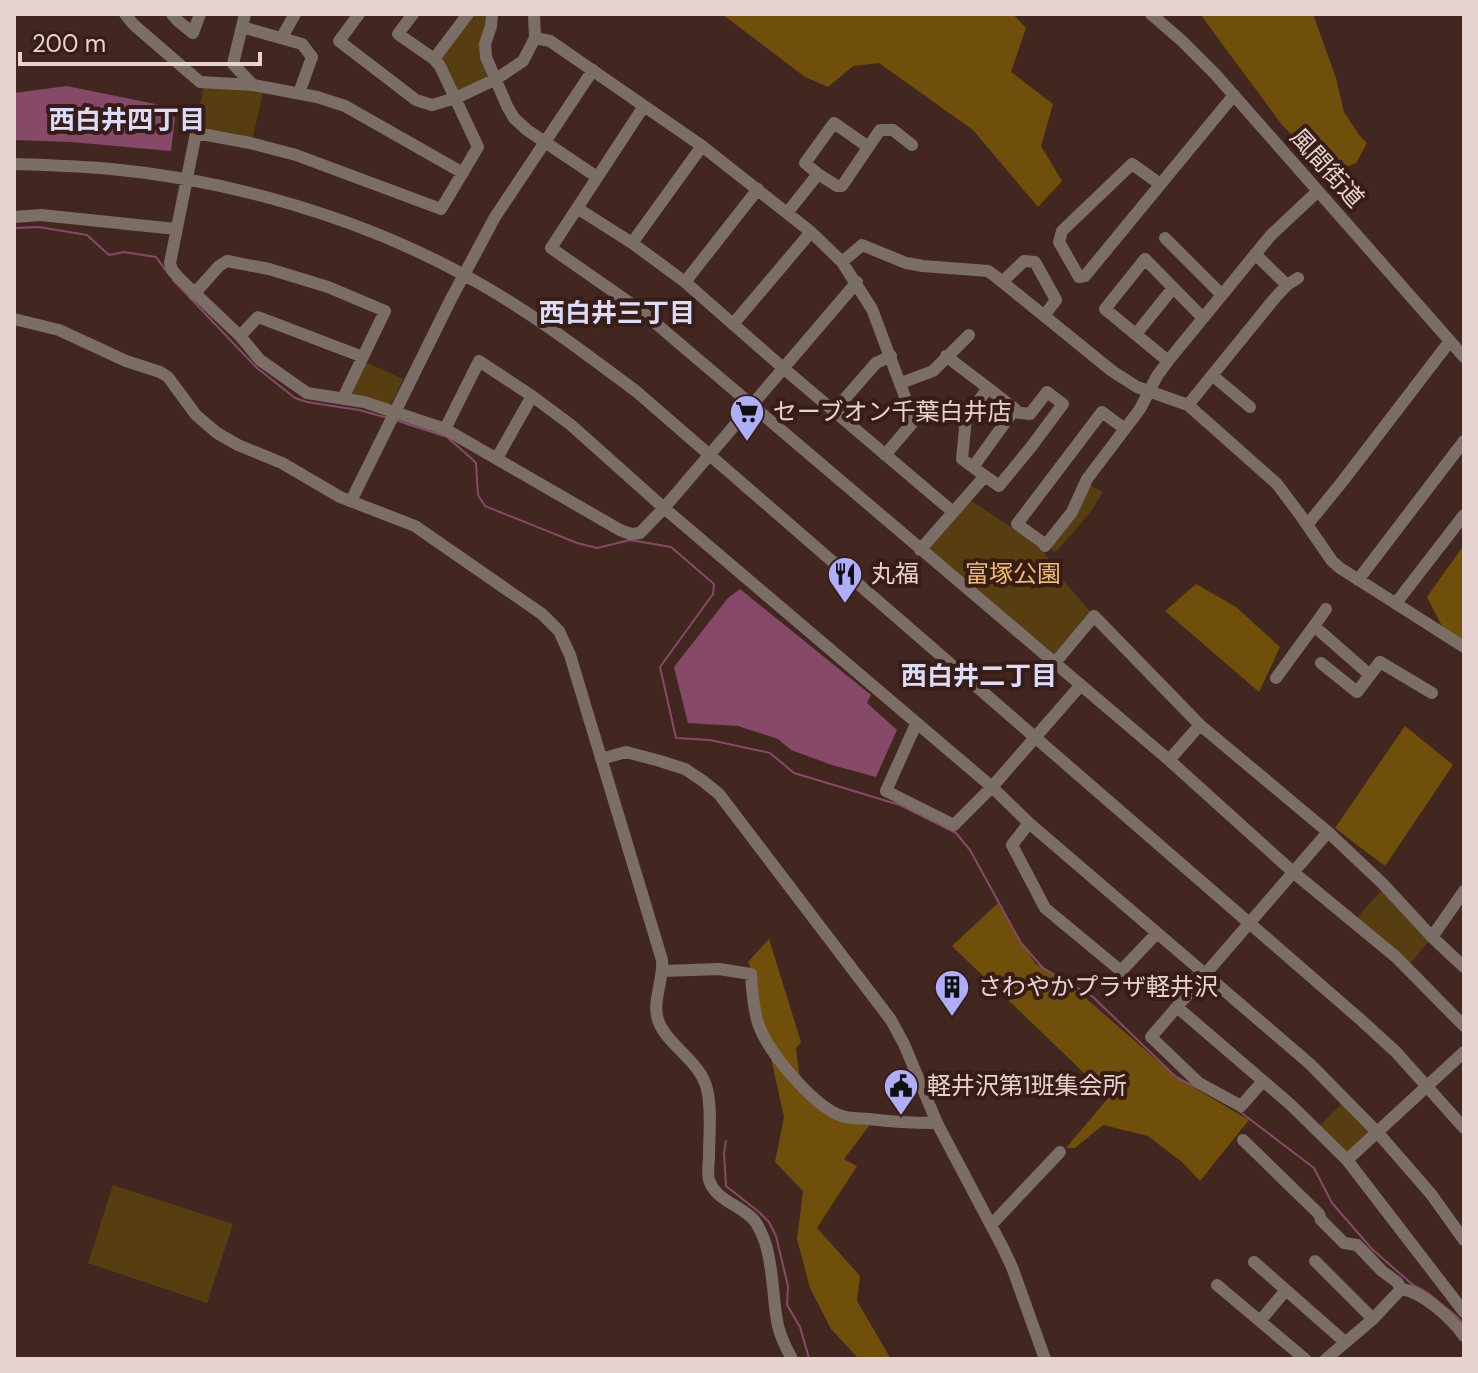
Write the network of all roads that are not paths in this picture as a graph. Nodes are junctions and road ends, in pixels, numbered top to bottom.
1 (125, 14) edge
2 (172, 14) edge
3 (200, 14) edge
4 (295, 14) edge
5 (359, 14) edge
6 (413, 14) edge
7 (468, 14) edge
8 (492, 14) edge
9 (534, 14) edge
10 (1151, 14) edge
11 (243, 18) edge
12 (282, 37) junction
13 (535, 38) junction
14 (434, 59) junction
15 (593, 70) junction
16 (496, 79) junction
17 (253, 85) junction
18 (299, 93) junction
19 (1234, 95) junction
20 (456, 98) junction
21 (644, 106) junction
22 (544, 141) junction
23 (912, 145) dead end
24 (702, 146) junction
25 (867, 146) junction
26 (14, 164) edge
27 (463, 173) junction
28 (818, 174) junction
29 (597, 177) junction
30 (186, 180) junction
31 (1160, 184) junction
32 (758, 189) junction
33 (1318, 191) junction
34 (577, 208) junction
35 (787, 213) junction
36 (14, 217) edge
37 (176, 229) junction
38 (811, 232) junction
39 (1165, 238) dead end
40 (632, 243) junction
41 (1255, 254) junction
42 (842, 262) junction
43 (463, 275) junction
44 (685, 282) junction
45 (857, 282) junction
46 (1002, 282) junction
47 (1173, 288) junction
48 (194, 294) junction
49 (1222, 295) junction
50 (1044, 316) junction
51 (1203, 318) junction
52 (14, 319) edge
53 (734, 323) junction
54 (1136, 334) junction
55 (969, 335) dead end
56 (240, 336) junction
57 (1450, 341) junction
58 (891, 356) junction
59 (946, 356) junction
60 (363, 357) junction
61 (1464, 357) edge
62 (1168, 361) junction
63 (782, 367) junction
64 (1212, 375) junction
65 (901, 383) junction
66 (988, 388) junction
67 (1149, 392) junction
68 (532, 396) junction
69 (343, 398) junction
70 (752, 405) junction
71 (1188, 405) junction
72 (1250, 407) dead end
73 (834, 411) junction
74 (1013, 412) junction
75 (393, 417) junction
76 (445, 429) junction
77 (1125, 429) junction
78 (1461, 450) edge
79 (885, 455) junction
80 (709, 456) junction
81 (497, 458) junction
82 (973, 467) junction
83 (985, 476) junction
84 (351, 501) junction
85 (664, 508) junction
86 (953, 512) junction
87 (1464, 515) edge
88 (1307, 525) junction
89 (920, 550) junction
90 (1358, 580) junction
91 (1396, 603) junction
92 (1326, 609) dead end
93 (1314, 626) junction
94 (1464, 647) edge
95 (1321, 663) dead end
96 (1054, 664) junction
97 (1370, 675) junction
98 (1276, 678) dead end
99 (1080, 686) junction
100 (1432, 693) dead end
101 (916, 724) junction
102 (1200, 725) junction
103 (1036, 738) junction
104 (601, 759) junction
105 (1169, 760) junction
106 (992, 787) junction
107 (1029, 823) junction
108 (1328, 832) junction
109 (1293, 872) junction
110 (1464, 891) edge
111 (1250, 924) junction
112 (1157, 933) junction
113 (1432, 937) junction
114 (1464, 967) edge
115 (663, 971) junction
116 (1206, 975) junction
117 (1177, 1007) junction
118 (1464, 1026) edge
119 (1464, 1052) edge
120 (1263, 1081) junction
121 (1427, 1087) junction
122 (937, 1123) junction
123 (1464, 1128) edge
124 (1378, 1133) junction
125 (1243, 1140) dead end
126 (1060, 1152) dead end
127 (1347, 1160) junction
128 (992, 1224) junction
129 (1464, 1240) edge
130 (1315, 1261) dead end
131 (1254, 1262) dead end
132 (1217, 1285) dead end
133 (1401, 1289) junction
134 (1286, 1290) junction
135 (1464, 1312) edge
136 (1373, 1319) junction
137 (1260, 1321) junction
138 (1464, 1336) edge
139 (1345, 1342) junction
140 (792, 1359) edge
141 (1045, 1359) edge
142 (1305, 1359) edge
143 (1326, 1359) edge

1 - 17 street
2 - 3 street
4 - 12 street
5 - 20 street
6 - 14 street
7 - 14 street
8 - 16 street
9 - 13 street
10 - 19 street, 風間街道
11 - 12 street
11 - 17 street
12 - 18 street
13 - 15 street
13 - 16 street
14 - 20 street
15 - 21 street
15 - 22 street
16 - 20 street
16 - 22 street
17 - 18 street
18 - 27 street
19 - 31 street
19 - 33 street, 風間街道
20 - 27 street
21 - 24 street
21 - 29 street
22 - 29 street
22 - 43 street
23 - 25 street
24 - 32 street
24 - 40 street
25 - 28 street
25 - 28 street
26 - 30 street
27 - 30 street
28 - 35 street
29 - 34 street
30 - 37 street
30 - 43 street
31 - 31 street
32 - 35 street
32 - 44 street
33 - 41 street
33 - 57 street, 風間街道
34 - 40 street
34 - 70 street
35 - 38 street
36 - 37 street
37 - 48 street
38 - 42 street
38 - 53 street
39 - 49 street
40 - 44 street
41 - 49 street
41 - 64 street
42 - 45 street
42 - 46 street
43 - 75 street
43 - 80 street
44 - 53 street
45 - 58 street
45 - 63 street
46 - 50 street
46 - 50 street
47 - 51 street
47 - 54 street
47 - 54 street
48 - 56 street
48 - 60 street
49 - 51 street
50 - 67 street
51 - 62 street
52 - 84 street
53 - 63 street
54 - 62 street
55 - 59 street
56 - 60 street
56 - 69 street
57 - 61 street, 風間街道
57 - 88 street
58 - 65 street
58 - 73 street
59 - 65 street
59 - 66 street
60 - 69 street
62 - 67 street
63 - 70 street
63 - 73 street
64 - 71 street
64 - 72 street
65 - 79 street
66 - 74 street
66 - 82 street
67 - 71 street
67 - 77 street
68 - 76 street
68 - 81 street
68 - 85 street
69 - 75 street
70 - 80 street
70 - 89 street
71 - 88 street
73 - 79 street
74 - 82 street
74 - 83 street
75 - 76 street
75 - 84 street
76 - 81 street
77 - 77 street
78 - 90 street
79 - 86 street
80 - 85 street
80 - 103 street
81 - 85 street
82 - 83 street
83 - 86 street
84 - 104 street
85 - 101 street
86 - 89 street
87 - 91 street
88 - 90 street
89 - 96 street
90 - 91 street
91 - 94 street
92 - 93 street
93 - 97 street
93 - 98 street
95 - 97 street
96 - 99 street
96 - 102 street
97 - 100 street
99 - 103 street
99 - 105 street
101 - 106 street
101 - 106 street
102 - 105 street
102 - 108 street
103 - 106 street
103 - 111 street
104 - 115 street
104 - 122 street
105 - 109 street
106 - 107 street
107 - 112 street
107 - 112 street
108 - 109 street
108 - 113 street
109 - 111 street
109 - 118 street
110 - 113 street
111 - 116 street
111 - 121 street
112 - 116 street
113 - 114 street
115 - 122 street
115 - 140 street
116 - 117 street
116 - 124 street
117 - 120 street
117 - 120 street
119 - 121 street
120 - 127 street
121 - 123 street
121 - 124 street
122 - 128 street
124 - 127 street
124 - 129 street
125 - 133 street
126 - 128 street
127 - 135 street
128 - 141 street
130 - 136 street
131 - 134 street
132 - 137 street
133 - 136 street
133 - 138 street
134 - 137 street
134 - 139 street
136 - 139 street
137 - 142 street
139 - 143 street

